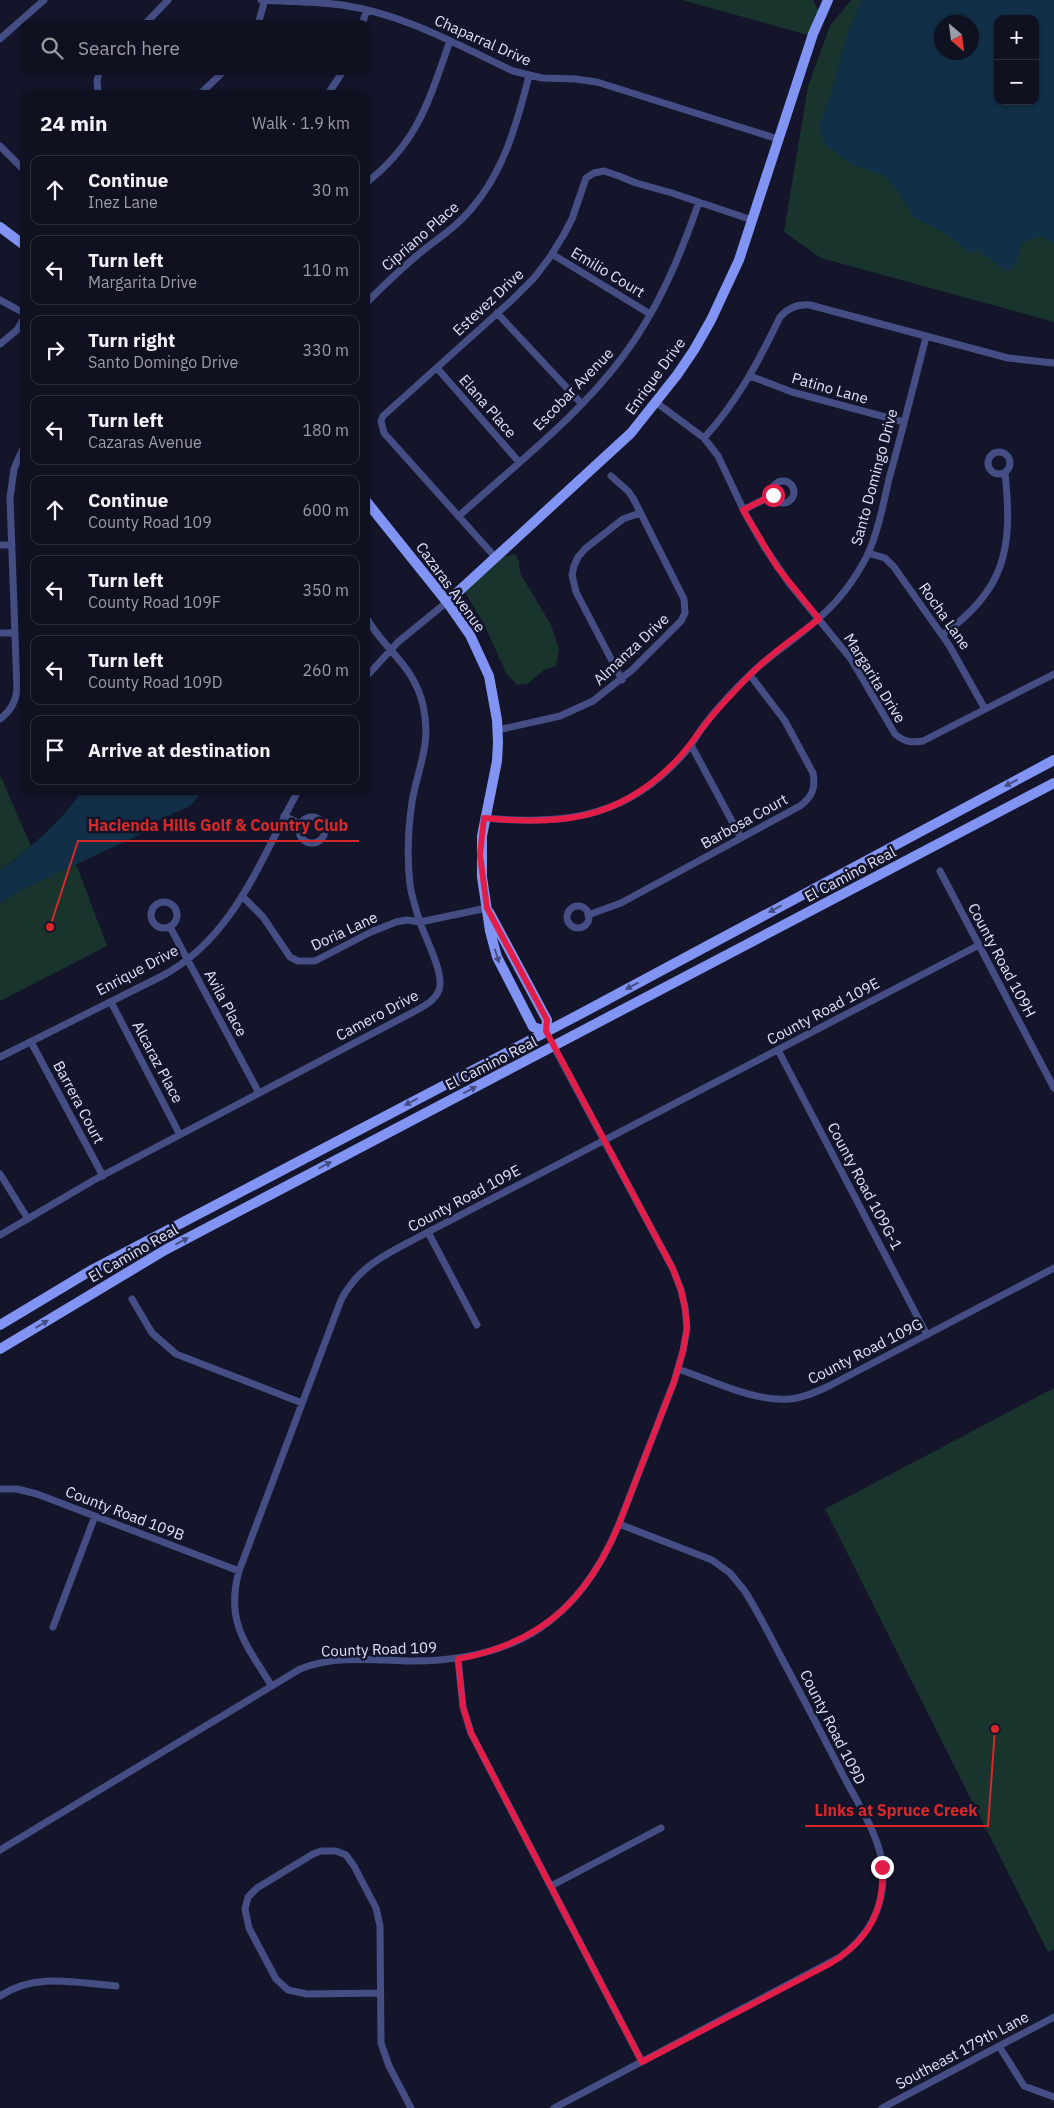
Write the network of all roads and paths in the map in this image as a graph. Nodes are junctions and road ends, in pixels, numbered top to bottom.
1 (44, 0) edge
2 (168, 0) edge
3 (261, 0) edge
4 (265, 0) edge
5 (828, 0) edge
6 (367, 10) junction
7 (21, 20) edge
8 (149, 20) edge
9 (259, 20) edge
10 (363, 20) edge
11 (20, 21) edge
12 (0, 39) edge
13 (450, 41) junction
14 (99, 75) edge
15 (220, 75) edge
16 (340, 75) edge
17 (529, 76) junction
18 (98, 90) edge
19 (204, 90) edge
20 (331, 90) edge
21 (778, 139) junction
22 (0, 146) edge
23 (20, 166) edge
24 (370, 180) edge
25 (699, 202) junction
26 (752, 220) junction
27 (0, 227) edge
28 (20, 241) edge
29 (552, 254) junction
30 (370, 299) edge
31 (0, 300) edge
32 (20, 311) edge
33 (498, 313) junction
34 (650, 314) junction
35 (20, 325) edge
36 (926, 337) junction
37 (0, 344) edge
38 (1054, 363) edge
39 (437, 368) junction
40 (750, 376) junction
41 (657, 402) junction
42 (582, 403) junction
43 (904, 422) junction
44 (704, 438) junction
45 (20, 455) edge
46 (519, 462) junction
47 (1005, 473) dead end
48 (611, 476) dead end
49 (773, 495) dead end
50 (370, 506) edge
51 (743, 510) junction
52 (640, 513) junction
53 (459, 516) junction
54 (0, 545) edge
55 (12, 545) junction
56 (868, 553) junction
57 (496, 558) junction
58 (447, 602) junction
59 (819, 619) junction
60 (370, 623) edge
61 (0, 633) edge
62 (14, 633) junction
63 (942, 635) junction
64 (391, 649) junction
65 (370, 673) edge
66 (1054, 674) edge
67 (750, 675) junction
68 (622, 680) junction
69 (985, 709) junction
70 (0, 718) edge
71 (498, 730) junction
72 (691, 745) junction
73 (1054, 760) edge
74 (1054, 783) edge
75 (296, 795) edge
76 (284, 816) junction
77 (484, 818) junction
78 (300, 824) dead end
79 (741, 838) junction
80 (940, 871) dead end
81 (242, 896) junction
82 (487, 908) junction
83 (588, 915) dead end
84 (420, 922) junction
85 (170, 926) dead end
86 (979, 945) junction
87 (188, 960) junction
88 (111, 1002) junction
89 (546, 1031) junction
90 (31, 1042) junction
91 (554, 1047) junction
92 (778, 1050) junction
93 (0, 1057) edge
94 (1054, 1088) edge
95 (259, 1093) junction
96 (180, 1135) junction
97 (605, 1140) junction
98 (0, 1174) edge
99 (102, 1176) junction
100 (28, 1219) junction
101 (428, 1232) junction
102 (0, 1235) edge
103 (1054, 1268) edge
104 (132, 1299) dead end
105 (0, 1325) edge
106 (477, 1325) dead end
107 (927, 1335) junction
108 (0, 1349) edge
109 (678, 1369) junction
110 (302, 1403) junction
111 (0, 1489) edge
112 (95, 1516) junction
113 (619, 1524) junction
114 (239, 1571) junction
115 (53, 1627) dead end
116 (458, 1659) junction
117 (271, 1685) junction
118 (661, 1828) dead end
119 (0, 1850) edge
120 (551, 1886) junction
121 (116, 1986) dead end
122 (380, 1994) junction
123 (0, 1996) edge
124 (1054, 2017) edge
125 (999, 2046) junction
126 (642, 2062) junction
127 (1054, 2097) edge
128 (411, 2108) edge
129 (554, 2108) edge
130 (883, 2108) edge

1 - 7 street
2 - 8 street
3 - 4 street, Chaparral Drive
4 - 6 street, Chaparral Drive
4 - 9 street
5 - 21 main road, Enrique Drive
6 - 10 street
6 - 13 street, Chaparral Drive
11 - 12 street
13 - 17 street, Chaparral Drive
13 - 24 street
14 - 18 street
15 - 19 street
16 - 20 street
17 - 21 street, Chaparral Drive
17 - 30 street, Cipriano Place
21 - 26 main road, Enrique Drive
22 - 23 street
25 - 26 street, Estevez Drive
25 - 29 street, Estevez Drive
25 - 34 street, Escobar Avenue
26 - 41 main road, Enrique Drive
27 - 28 main road
29 - 33 street, Estevez Drive
29 - 34 street, Emilio Court
31 - 32 street
33 - 39 street, Estevez Drive
33 - 42 street
34 - 42 street, Escobar Avenue
35 - 37 street
36 - 38 street
36 - 40 street
36 - 43 street, Santo Domingo Drive
39 - 46 street, Elana Place
39 - 53 street, Estevez Drive
40 - 43 street, Patino Lane
40 - 44 street
41 - 44 street, Margarita Drive
41 - 57 main road, Enrique Drive
42 - 46 street, Escobar Avenue
43 - 56 street, Santo Domingo Drive
44 - 51 street, Margarita Drive
45 - 55 street
46 - 53 street, Escobar Avenue
47 - 63 street
48 - 52 street, Almanza Drive
49 - 51 street
50 - 58 main road, Cazaras Avenue
51 - 59 street, Margarita Drive
52 - 68 street, Almanza Drive
52 - 68 street
53 - 57 street, Estevez Drive
54 - 55 street
55 - 62 street
56 - 59 street, Santo Domingo Drive
56 - 63 street, Rocha Lane
57 - 58 main road, Enrique Drive
58 - 64 street, Enrique Drive
58 - 71 main road, Cazaras Avenue
59 - 67 street, Santo Domingo Drive
59 - 69 street, Margarita Drive
60 - 64 street, Camero Drive
61 - 62 street
62 - 70 street
63 - 69 street, Rocha Lane
64 - 65 street, Enrique Drive
64 - 84 street, Camero Drive
66 - 69 street, Margarita Drive
67 - 72 street, Santo Domingo Drive
67 - 79 street, Barbosa Court
68 - 71 street, Almanza Drive
71 - 77 main road, Cazaras Avenue
72 - 77 street, Santo Domingo Drive
72 - 79 street
73 -> 89 main road, El Camino Real
74 - 91 main road, El Camino Real
75 - 76 street, Enrique Drive
76 - 78 street
76 - 81 street, Enrique Drive
77 - 82 main road, Cazaras Avenue
79 - 83 street, Barbosa Court
80 - 86 street, County Road 109H
81 - 84 street, Doria Lane
81 - 87 street, Enrique Drive
82 - 84 street, Doria Lane
82 - 89 main road, Cazaras Avenue
82 -> 89 main road, Cazaras Avenue
84 - 95 street, Camero Drive
85 - 87 street, Avila Place
86 - 92 street, County Road 109E
86 - 94 street, County Road 109H
87 - 88 street, Enrique Drive
87 - 95 street, Avila Place
88 - 90 street, Enrique Drive
88 - 96 street, Alcaraz Place
89 - 91 main road
89 -> 105 main road, El Camino Real
90 - 93 street, Enrique Drive
90 - 99 street, Barrera Court
91 - 97 street, County Road 109
108 -> 91 main road, El Camino Real
92 - 97 street, County Road 109E
92 - 107 street, County Road 109G-1
95 - 96 street, Camero Drive
96 - 99 street, Camero Drive
97 - 101 street, County Road 109E
97 - 109 street, County Road 109
98 - 100 street
99 - 100 street, Camero Drive
100 - 102 street, Camero Drive
101 - 106 street
101 - 110 street, County Road 109E
103 - 107 street, County Road 109G
104 - 110 street
107 - 109 street, County Road 109G
109 - 113 street, County Road 109
110 - 114 street, County Road 109E
111 - 112 street, County Road 109B
112 - 114 street, County Road 109B
112 - 115 street
113 - 116 street, County Road 109
113 - 126 street, County Road 109D
114 - 117 street, County Road 109E
116 - 117 street, County Road 109
116 - 120 street
117 - 119 street, County Road 109
118 - 120 street
120 - 126 street
121 - 123 street
122 - 122 street
122 - 128 street
124 - 125 street, Southeast 179th Lane
125 - 127 street
125 - 130 street, Southeast 179th Lane
126 - 129 street, County Road 109D

